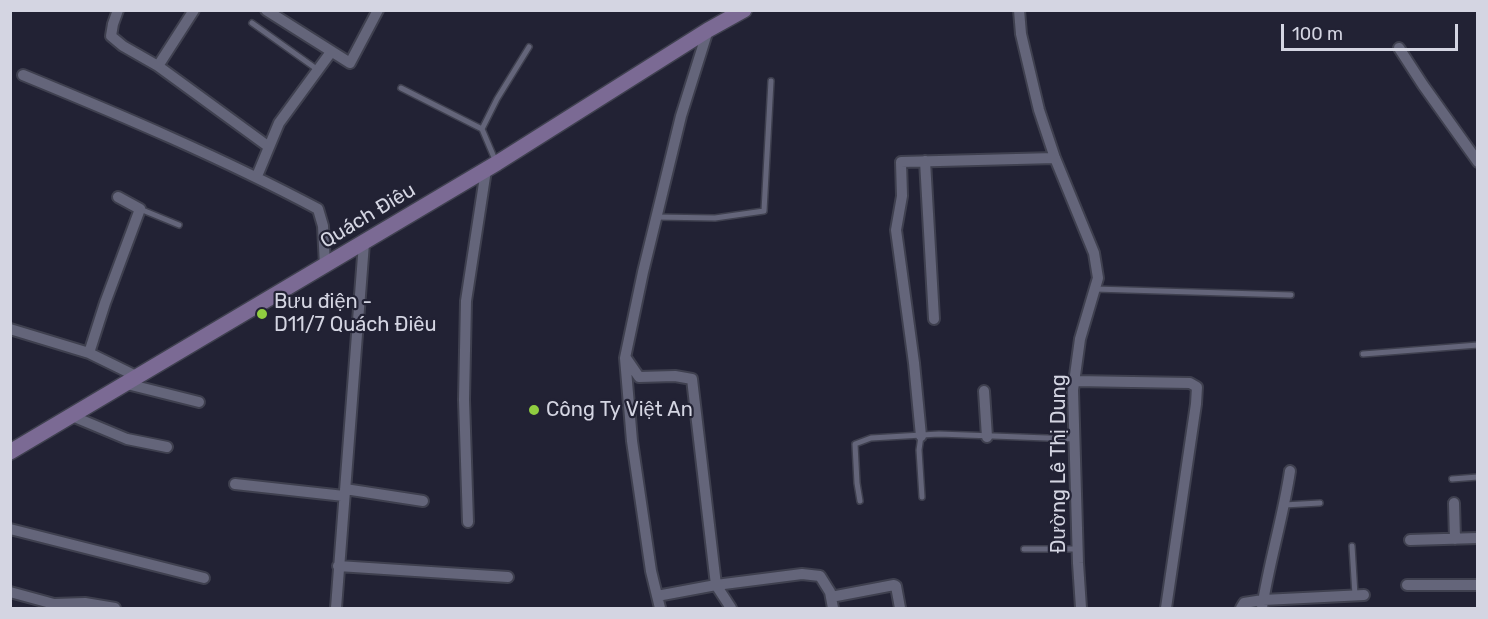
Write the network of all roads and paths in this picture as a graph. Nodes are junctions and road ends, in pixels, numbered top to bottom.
1 (118, 10) edge
2 (194, 10) edge
3 (266, 10) edge
4 (378, 10) edge
5 (744, 10) edge
6 (1018, 10) edge
7 (727, 15) edge
8 (252, 23) dead end
9 (708, 30) junction
10 (529, 47) dead end
11 (1399, 48) dead end
12 (331, 52) junction
13 (158, 66) junction
14 (318, 70) junction
15 (23, 75) dead end
16 (771, 81) dead end
17 (401, 88) dead end
18 (482, 129) junction
19 (269, 147) junction
20 (1054, 158) junction
21 (925, 161) junction
22 (1478, 162) edge
23 (491, 166) junction
24 (257, 176) junction
25 (117, 197) dead end
26 (140, 209) junction
27 (656, 217) junction
28 (179, 225) dead end
29 (364, 243) junction
30 (325, 266) junction
31 (1095, 289) junction
32 (1291, 295) dead end
33 (934, 319) dead end
34 (10, 329) edge
35 (1478, 345) edge
36 (89, 353) junction
37 (1363, 354) dead end
38 (626, 358) junction
39 (133, 380) junction
40 (1075, 381) junction
41 (984, 391) dead end
42 (199, 402) dead end
43 (72, 417) junction
44 (921, 436) junction
45 (987, 437) junction
46 (1076, 439) junction
47 (167, 447) dead end
48 (10, 453) edge
49 (1290, 471) dead end
50 (1478, 477) edge
51 (1452, 478) dead end
52 (235, 484) dead end
53 (345, 493) junction
54 (922, 497) dead end
55 (423, 501) dead end
56 (860, 501) dead end
57 (1320, 503) dead end
58 (1454, 503) dead end
59 (1284, 505) junction
60 (468, 522) dead end
61 (10, 530) edge
62 (1478, 538) edge
63 (1455, 539) junction
64 (1410, 540) dead end
65 (1352, 546) dead end
66 (1024, 549) dead end
67 (1078, 549) junction
68 (338, 566) junction
69 (508, 577) dead end
70 (204, 578) dead end
71 (716, 585) junction
72 (1407, 585) dead end
73 (1478, 585) edge
74 (10, 592) edge
75 (1360, 595) joint
76 (657, 596) junction
77 (831, 597) junction
78 (1263, 604) edge
79 (56, 606) edge
80 (115, 609) edge
81 (336, 609) edge
82 (660, 609) edge
83 (731, 609) edge
84 (833, 609) edge
85 (900, 609) edge
86 (1081, 609) edge
87 (1166, 609) edge
88 (1241, 609) edge

1 - 13 street
2 - 13 street
3 - 12 street
4 - 12 street
5 - 7 main road, Quách Điêu
6 - 20 street, Đường Lê Thị Dung
7 - 9 main road, Quách Điêu
8 - 14 lane
9 - 23 main road, Quách Điêu
9 - 27 street
10 - 18 lane
11 - 22 street
12 - 14 street
13 - 19 street
14 - 19 street
15 - 24 street
16 - 27 lane
17 - 18 lane
18 - 23 lane
19 - 24 street
20 - 21 street
20 - 31 street, Đường Lê Thị Dung
21 - 33 street
21 - 44 street
23 - 29 main road, Quách Điêu
23 - 60 street
24 - 30 street
25 - 26 street
26 - 28 lane
26 - 36 street
27 - 38 street
29 - 30 main road, Quách Điêu
29 - 53 street
30 - 39 main road, Quách Điêu
31 - 32 lane
31 - 40 street, Đường Lê Thị Dung
34 - 36 street
35 - 37 lane
36 - 39 street
38 - 71 street
38 - 76 street
39 - 42 street
39 - 43 main road, Quách Điêu
40 - 46 street, Đường Lê Thị Dung
40 - 87 street
41 - 45 street
43 - 47 street
43 - 48 main road, Quách Điêu
44 - 45 lane
44 - 54 lane
44 - 56 lane
45 - 46 lane
46 - 67 street, Đường Lê Thị Dung
49 - 59 street
50 - 51 lane
52 - 53 street
53 - 55 street
53 - 68 street
57 - 59 lane
58 - 63 street
59 - 78 street
61 - 70 street
62 - 63 street
63 - 64 street
65 - 75 lane
66 - 67 lane
67 - 86 street, Đường Lê Thị Dung
68 - 69 street
68 - 81 street
71 - 76 street
71 - 77 street
71 - 83 street
72 - 73 street
74 - 79 street
75 - 78 street
76 - 82 street
77 - 84 street
77 - 85 street
78 - 88 street
79 - 80 street

